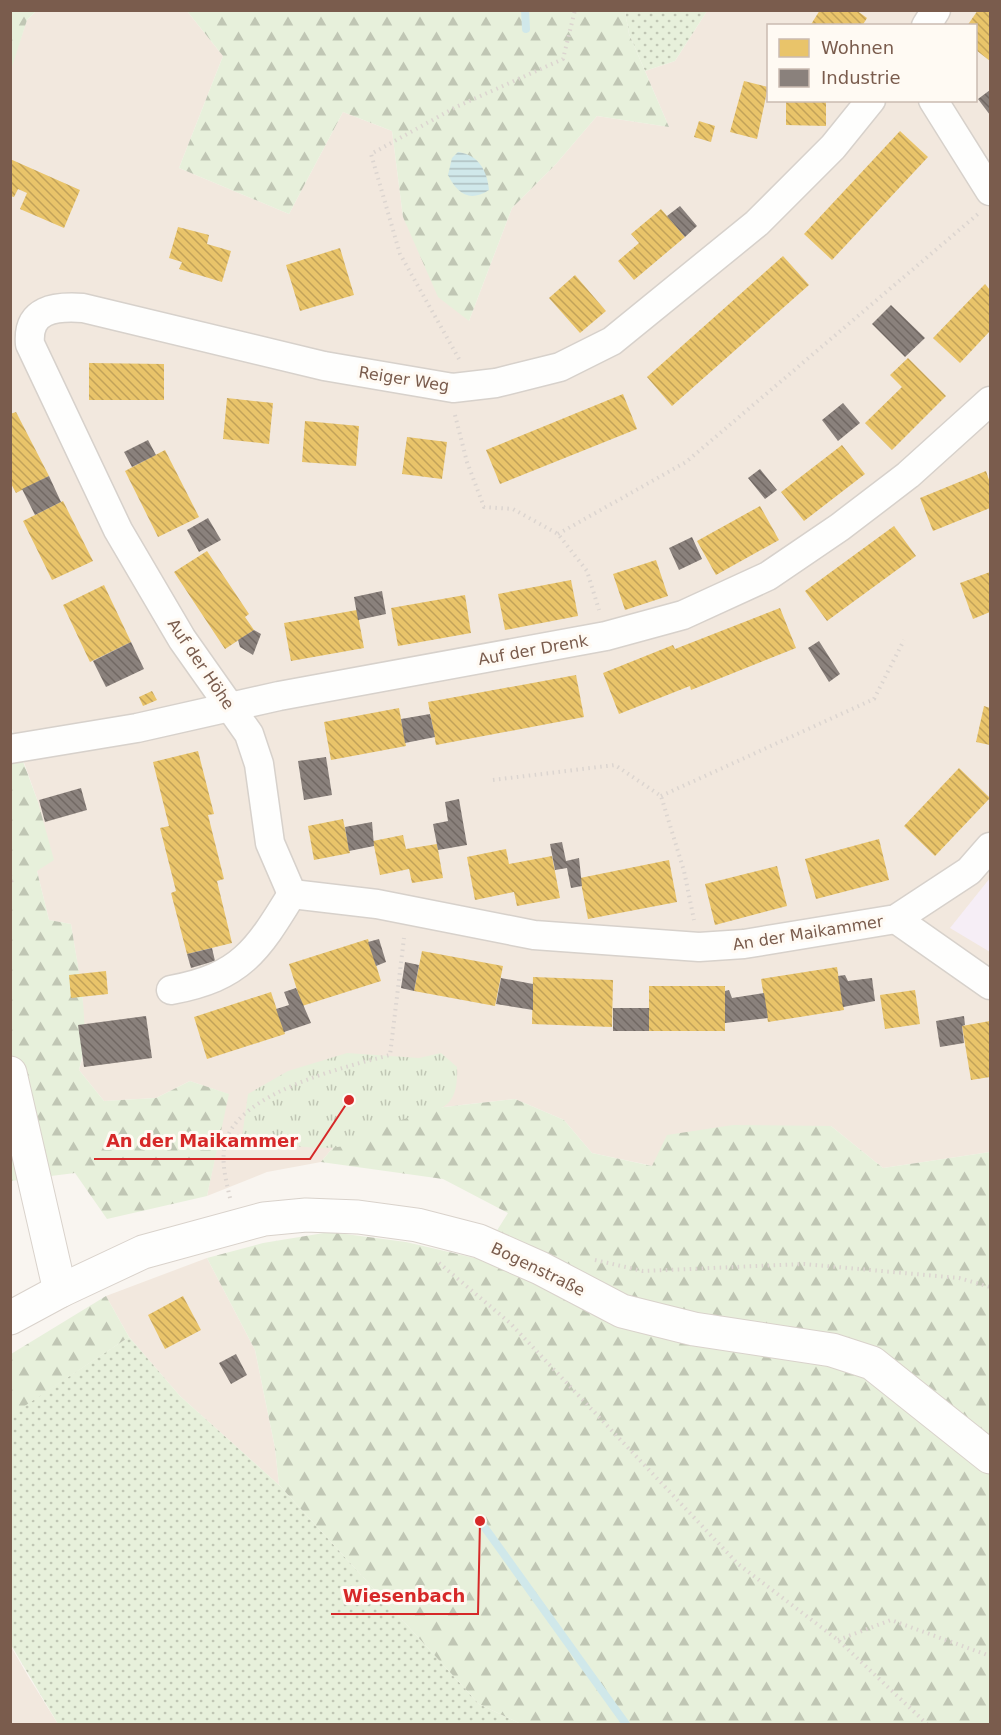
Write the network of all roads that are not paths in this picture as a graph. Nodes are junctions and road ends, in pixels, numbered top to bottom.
1 (936, 10) edge
2 (927, 24) edge
3 (869, 102) edge
4 (934, 102) edge
5 (986, 202) edge
6 (56, 306) joint
7 (990, 401) edge
8 (229, 708) junction
9 (10, 749) edge
10 (990, 847) edge
11 (292, 894) junction
12 (896, 919) junction
13 (990, 985) edge
14 (171, 990) dead end
15 (10, 1072) edge
16 (60, 1291) junction
17 (10, 1318) edge
18 (990, 1457) edge

1 - 2 street
3 - 6 street, Reiger Weg
4 - 5 street
6 - 8 street, Auf der Höhe
7 - 8 street, Auf der Drenk
8 - 9 street, Auf der Drenk
8 - 11 street, Auf der Höhe
10 - 12 street, An der Maikammer
11 - 12 street, An der Maikammer
11 - 14 street
12 - 13 street, An der Maikammer
15 - 16 main road
16 - 17 main road, Bogenstraße
16 - 18 main road, Bogenstraße

